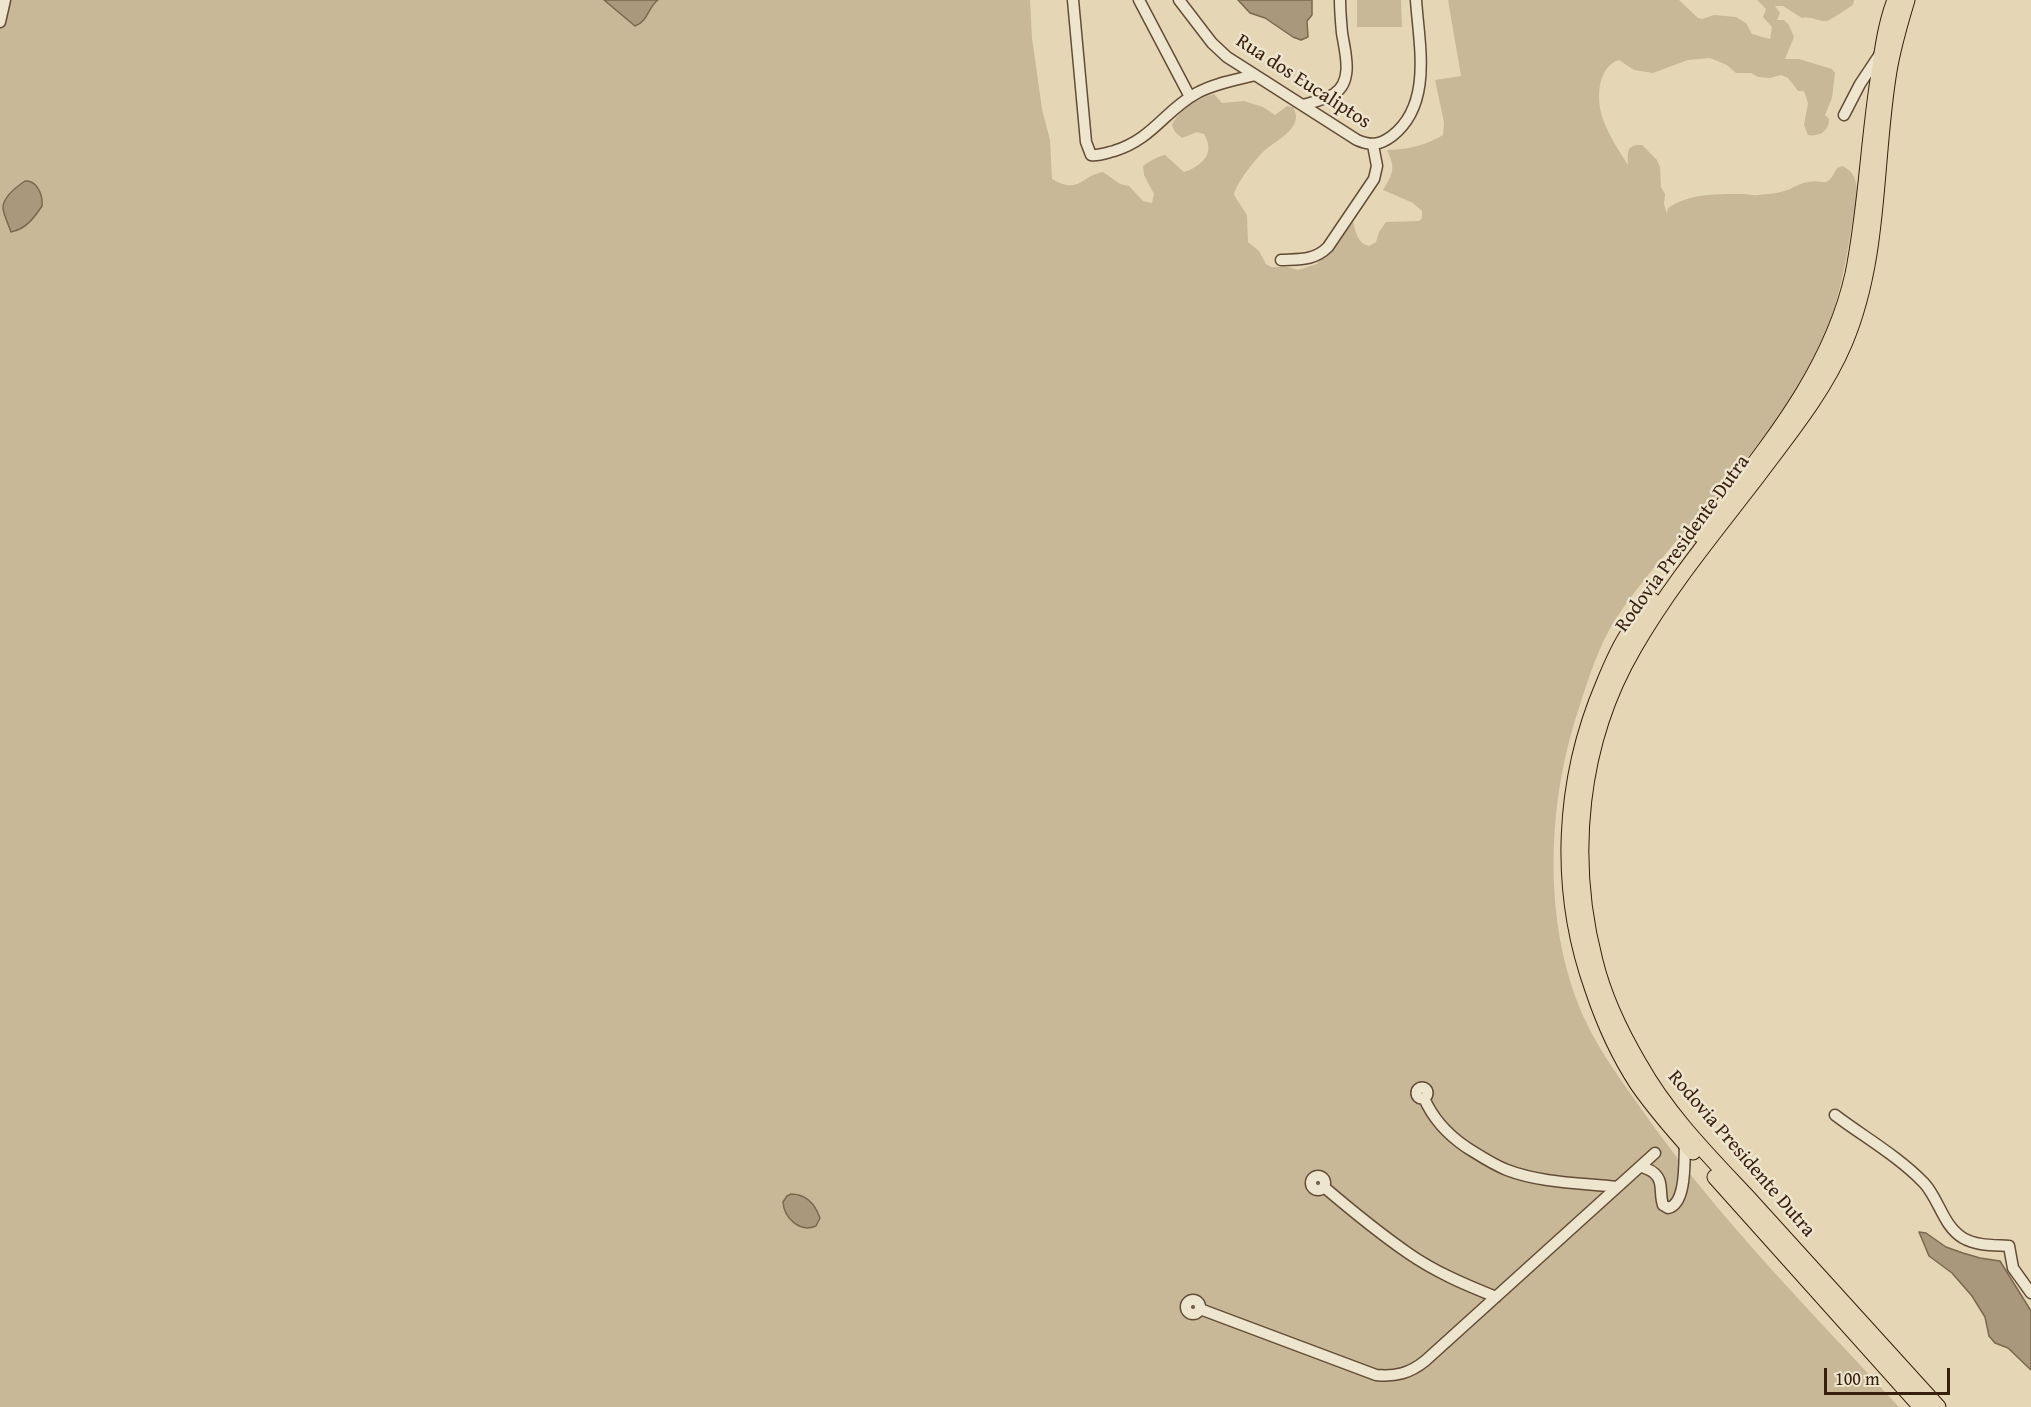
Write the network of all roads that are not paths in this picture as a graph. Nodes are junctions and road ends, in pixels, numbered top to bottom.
1 (5, 0) edge
2 (1073, 0) edge
3 (1139, 0) edge
4 (1179, 0) edge
5 (1340, 0) edge
6 (1416, 0) edge
7 (1895, 0) edge
8 (1907, 0) edge
9 (0, 22) edge
10 (1882, 51) junction
11 (1255, 75) junction
12 (1190, 98) junction
13 (1303, 105) junction
14 (1844, 115) dead end
15 (1373, 145) junction
16 (1281, 260) dead end
17 (1768, 453) junction
18 (1732, 501) junction
19 (1424, 1098) dead end
20 (1835, 1115) dead end
21 (1685, 1144) junction
22 (1655, 1153) dead end
23 (1641, 1166) junction
24 (1324, 1187) dead end
25 (1617, 1187) junction
26 (2031, 1293) edge
27 (1496, 1297) junction
28 (1200, 1309) dead end
29 (1921, 1407) edge
30 (1938, 1407) edge

1 - 9 street
2 - 12 street
3 - 12 street
4 - 11 street, Rua dos Eucaliptos
5 - 13 street
6 - 15 street, Rua dos Eucaliptos
7 - 10 highway, Rodovia Presidente Dutra
8 - 17 highway, Rodovia Presidente Dutra
10 - 14 street
10 - 17 highway, Rodovia Presidente Dutra
11 - 12 street
11 - 13 street, Rua dos Eucaliptos
13 - 15 street, Rua dos Eucaliptos
15 - 16 street
17 - 18 highway, Rodovia Presidente Dutra
18 - 21 highway, Rodovia Presidente Dutra
18 - 30 highway, Rodovia Presidente Dutra
19 - 25 street
20 - 26 street
21 - 23 street
21 - 29 highway, Rodovia Presidente Dutra
22 - 23 street
23 - 25 street
24 - 27 street
25 - 27 street
27 - 28 street

